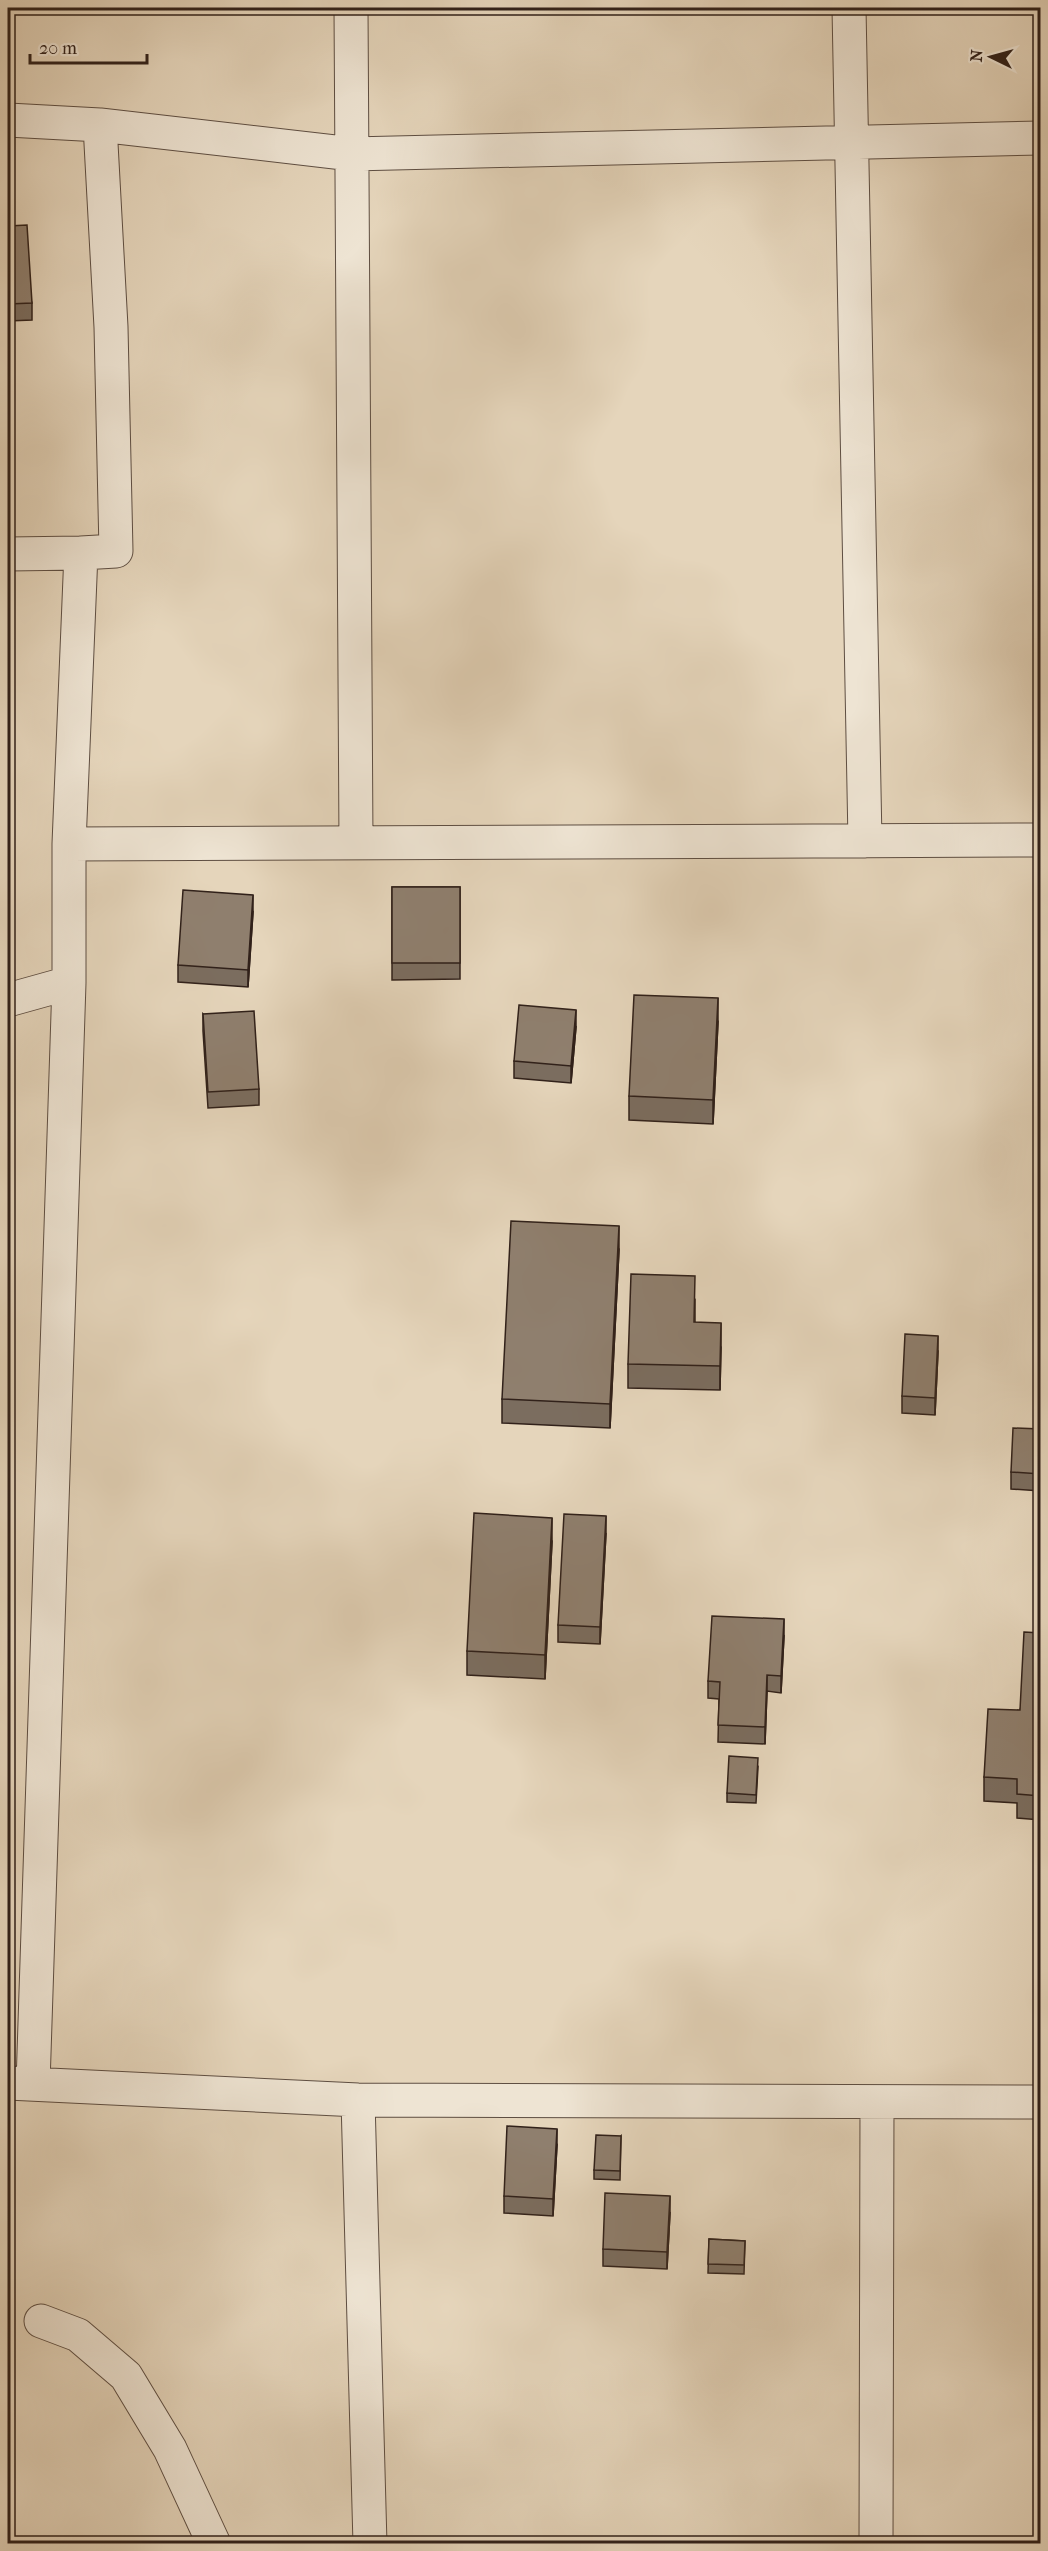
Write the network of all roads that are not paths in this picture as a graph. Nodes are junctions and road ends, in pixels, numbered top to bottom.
1 (351, 8) edge
2 (849, 8) edge
3 (8, 120) edge
4 (100, 125) junction
5 (1041, 138) edge
6 (852, 143) junction
7 (352, 154) junction
8 (81, 553) junction
9 (8, 554) edge
10 (1041, 840) edge
11 (865, 841) junction
12 (356, 843) junction
13 (69, 844) junction
14 (69, 983) junction
15 (8, 1000) edge
16 (20, 2084) edge
17 (358, 2100) junction
18 (877, 2102) junction
19 (1041, 2102) edge
20 (41, 2321) dead end
21 (214, 2544) edge
22 (370, 2544) edge
23 (876, 2544) edge

1 - 7 street
2 - 6 street
3 - 4 street
4 - 7 street
4 - 8 street
5 - 6 street
6 - 7 street
6 - 11 street
7 - 12 street
8 - 9 street
8 - 13 street
10 - 11 street
11 - 12 street
12 - 13 street
13 - 14 street
14 - 15 street
14 - 16 street
16 - 17 street
17 - 18 street
17 - 22 street
18 - 19 street
18 - 23 street
20 - 21 street

